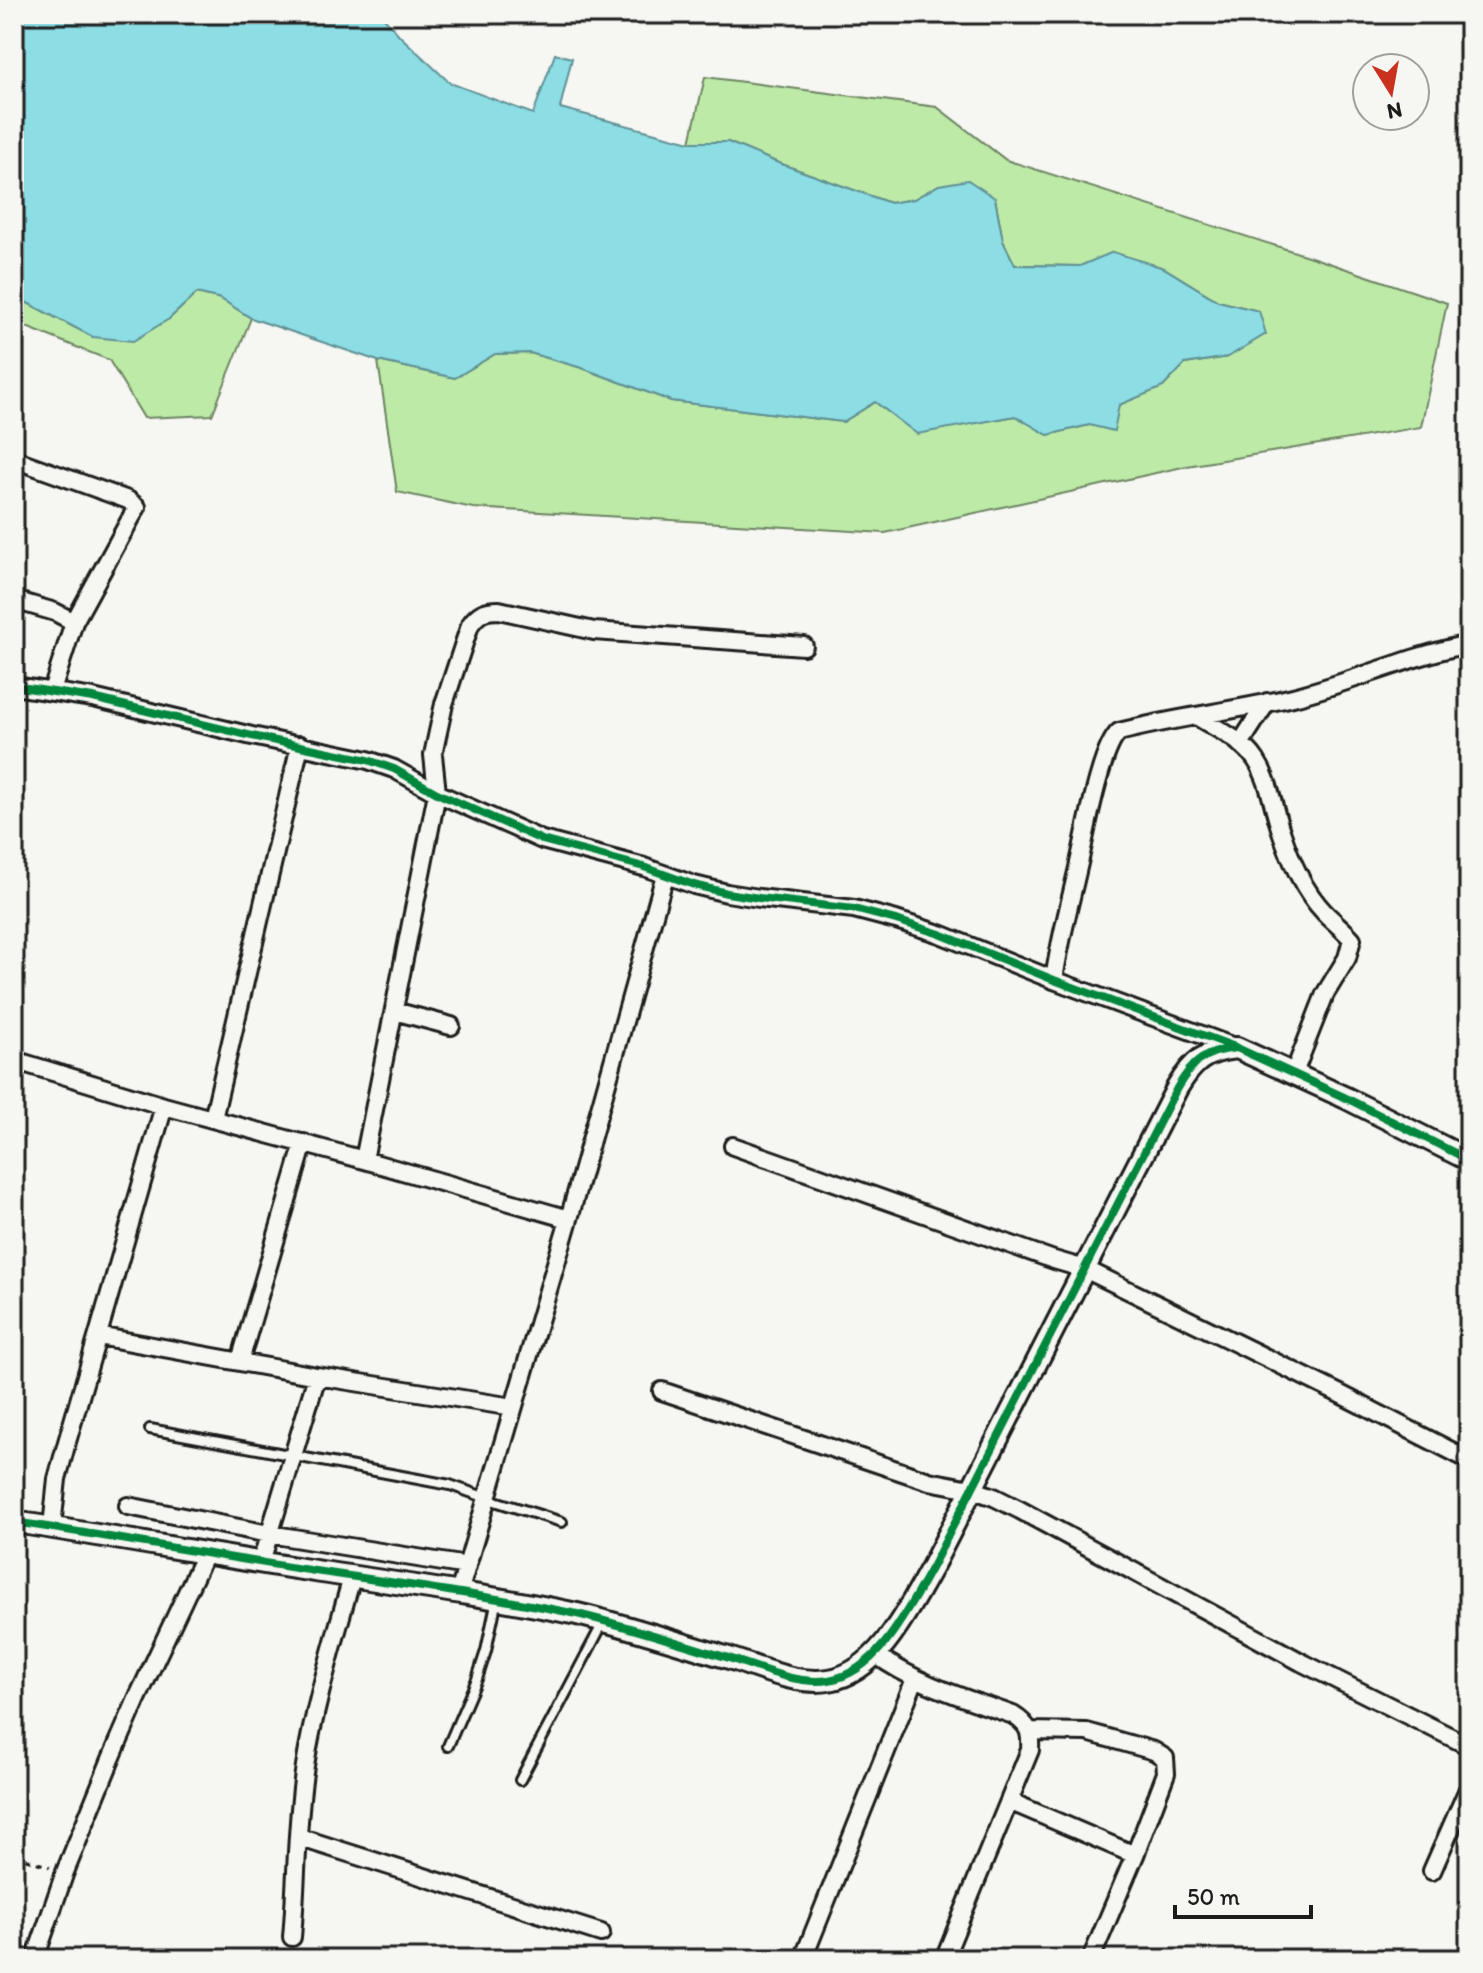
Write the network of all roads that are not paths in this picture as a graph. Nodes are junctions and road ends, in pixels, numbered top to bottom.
1 (14, 459) edge
2 (14, 600) edge
3 (74, 622) junction
4 (1469, 644) edge
5 (804, 646) dead end
6 (14, 686) edge
7 (52, 691) junction
8 (1267, 702) junction
9 (1196, 716) junction
10 (1240, 744) junction
11 (300, 745) junction
12 (437, 793) junction
13 (665, 875) junction
14 (1054, 980) junction
15 (394, 1011) junction
16 (451, 1026) dead end
17 (1237, 1048) junction
18 (14, 1060) edge
19 (1294, 1073) junction
20 (164, 1106) junction
21 (213, 1119) junction
22 (304, 1143) junction
23 (733, 1146) dead end
24 (364, 1160) junction
25 (1469, 1160) edge
26 (569, 1219) junction
27 (1085, 1269) junction
28 (98, 1336) junction
29 (240, 1361) junction
30 (317, 1376) junction
31 (662, 1391) dead end
32 (513, 1407) junction
33 (150, 1429) dead end
34 (293, 1455) junction
35 (1469, 1460) edge
36 (971, 1489) junction
37 (486, 1498) junction
38 (128, 1506) dead end
39 (14, 1522) edge
40 (562, 1522) dead end
41 (52, 1527) junction
42 (269, 1534) junction
43 (206, 1552) junction
44 (261, 1562) junction
45 (467, 1566) junction
46 (352, 1577) junction
47 (459, 1593) junction
48 (497, 1599) junction
49 (604, 1621) junction
50 (875, 1654) junction
51 (915, 1679) junction
52 (1029, 1731) junction
53 (448, 1746) dead end
54 (1469, 1746) edge
55 (520, 1780) dead end
56 (1469, 1787) edge
57 (1009, 1801) junction
58 (298, 1837) junction
59 (1135, 1855) junction
60 (1432, 1871) dead end
61 (601, 1933) dead end
62 (292, 1937) dead end
63 (35, 1959) edge
64 (803, 1959) edge
65 (944, 1959) edge
66 (1091, 1959) edge

1 - 3 street
2 - 3 street
3 - 7 street
4 - 8 street
5 - 12 street
6 - 7 street
7 - 11 street
8 - 9 street
8 - 10 street
9 - 10 street
9 - 14 street
10 - 19 street
11 - 12 street
11 - 21 street
12 - 13 street
12 - 15 street
13 - 14 street
13 - 26 street
14 - 17 street
15 - 16 street
15 - 24 street
17 - 19 street
17 - 27 street
18 - 20 street
19 - 25 street
20 - 21 street
20 - 28 street
21 - 22 street
22 - 24 street
22 - 29 street
23 - 27 street
24 - 26 street
26 - 32 street
27 - 35 street
27 - 36 street
28 - 29 street
28 - 41 street
29 - 30 street
30 - 32 street
30 - 34 street
31 - 36 street
32 - 37 street
33 - 34 lane
34 - 37 lane
34 - 42 street
36 - 50 street
36 - 54 street
37 - 40 lane
37 - 45 street
38 - 42 street
39 - 41 street
41 - 43 street
42 - 44 street
42 - 45 street
43 - 44 street
43 - 63 street
44 - 46 street
45 - 47 street
46 - 47 street
46 - 58 street
47 - 48 street
48 - 49 street
48 - 53 lane
49 - 50 street
49 - 55 lane
50 - 51 street
51 - 52 street
51 - 64 street
52 - 57 street
52 - 59 street
56 - 60 street
57 - 59 street
57 - 65 street
58 - 61 street
58 - 62 street
59 - 66 street

